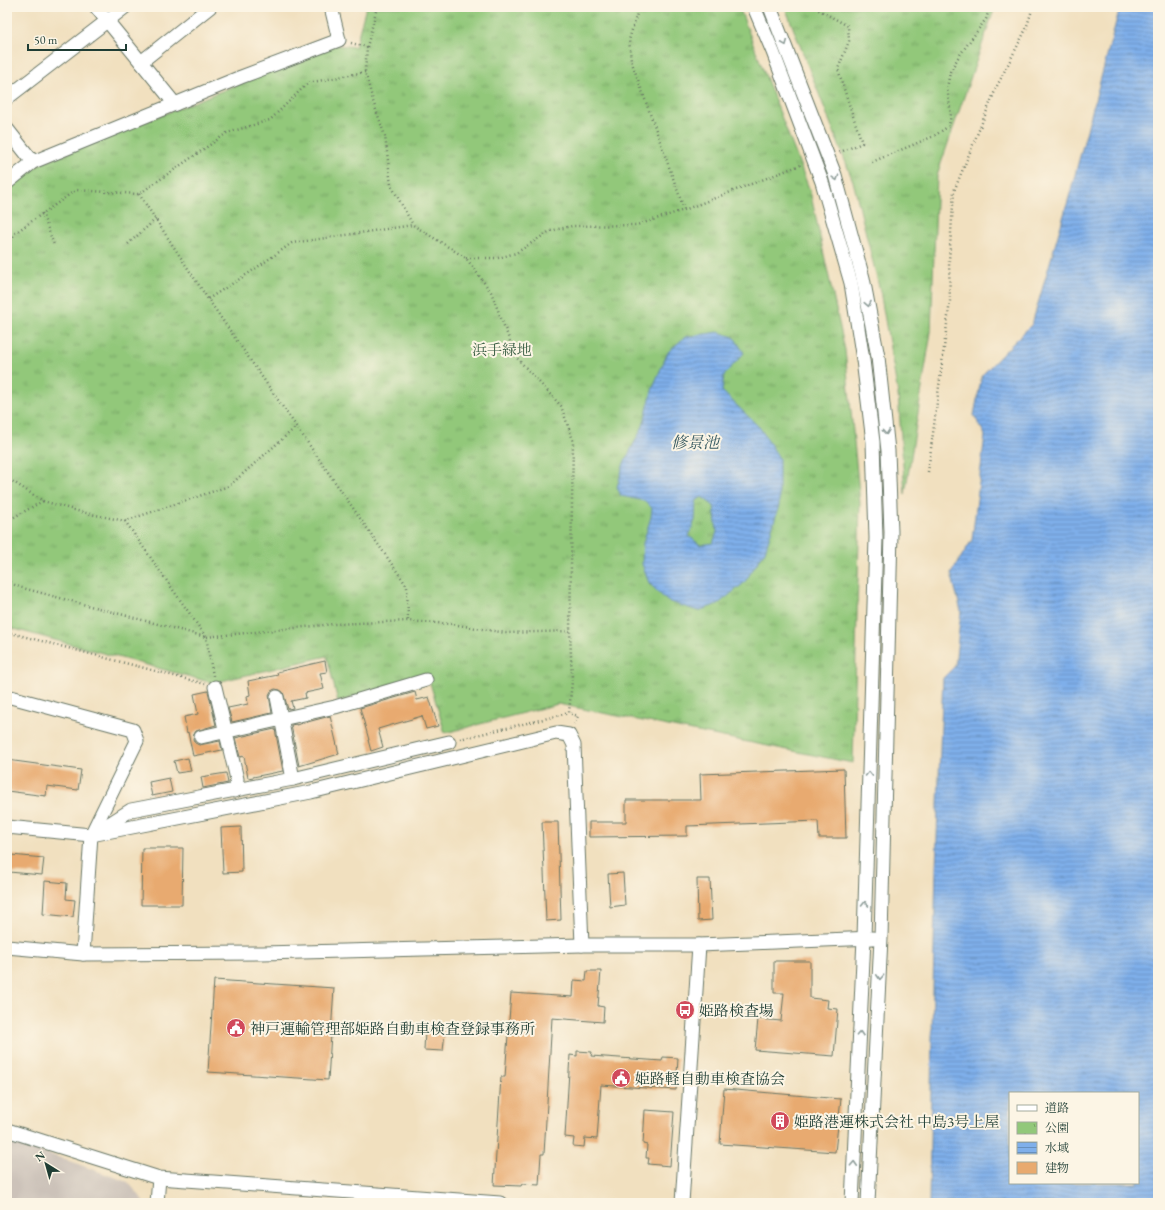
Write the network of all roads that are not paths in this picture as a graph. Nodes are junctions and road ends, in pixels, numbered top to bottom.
1 (96, 7) edge
2 (126, 7) edge
3 (210, 7) edge
4 (331, 7) edge
5 (754, 7) edge
6 (770, 7) edge
7 (107, 21) junction
8 (140, 62) junction
9 (7, 98) edge
10 (174, 104) junction
11 (7, 129) edge
12 (829, 157) junction
13 (33, 162) junction
14 (815, 163) junction
15 (7, 183) edge
16 (426, 680) dead end
17 (215, 687) road end
18 (7, 696) edge
19 (277, 697) dead end
20 (282, 719) junction
21 (225, 732) junction
22 (201, 737) dead end
23 (449, 742) road end
24 (293, 779) junction
25 (235, 790) junction
26 (7, 827) edge
27 (91, 835) junction
28 (864, 938) junction
29 (882, 938) junction
30 (699, 945) junction
31 (582, 946) junction
32 (7, 947) edge
33 (83, 954) junction
34 (7, 1130) edge
35 (159, 1178) junction
36 (157, 1203) edge
37 (500, 1203) edge
38 (682, 1203) edge
39 (852, 1203) edge
40 (868, 1203) edge

1 - 7 street
2 - 7 street
3 - 8 street
4 - 10 street
5 - 14 street
6 -> 12 street
7 - 8 street
7 - 9 street
8 - 10 street
10 - 13 street
11 - 13 street
12 - 14 street
12 -> 29 street
13 - 15 street
28 -> 14 street
16 - 20 street
17 - 21 street
18 - 27 street
19 - 20 street
20 - 21 street
20 - 24 street
21 - 22 street
21 - 25 street
23 - 24 street
24 - 25 street
25 - 27 street
26 - 27 street
27 - 31 street
27 - 33 street
28 - 29 street
28 - 30 street
39 -> 28 street
29 -> 40 street
30 - 31 street
30 - 38 street
31 - 33 street
32 - 33 street
34 - 35 street
35 - 36 street
35 - 37 street

